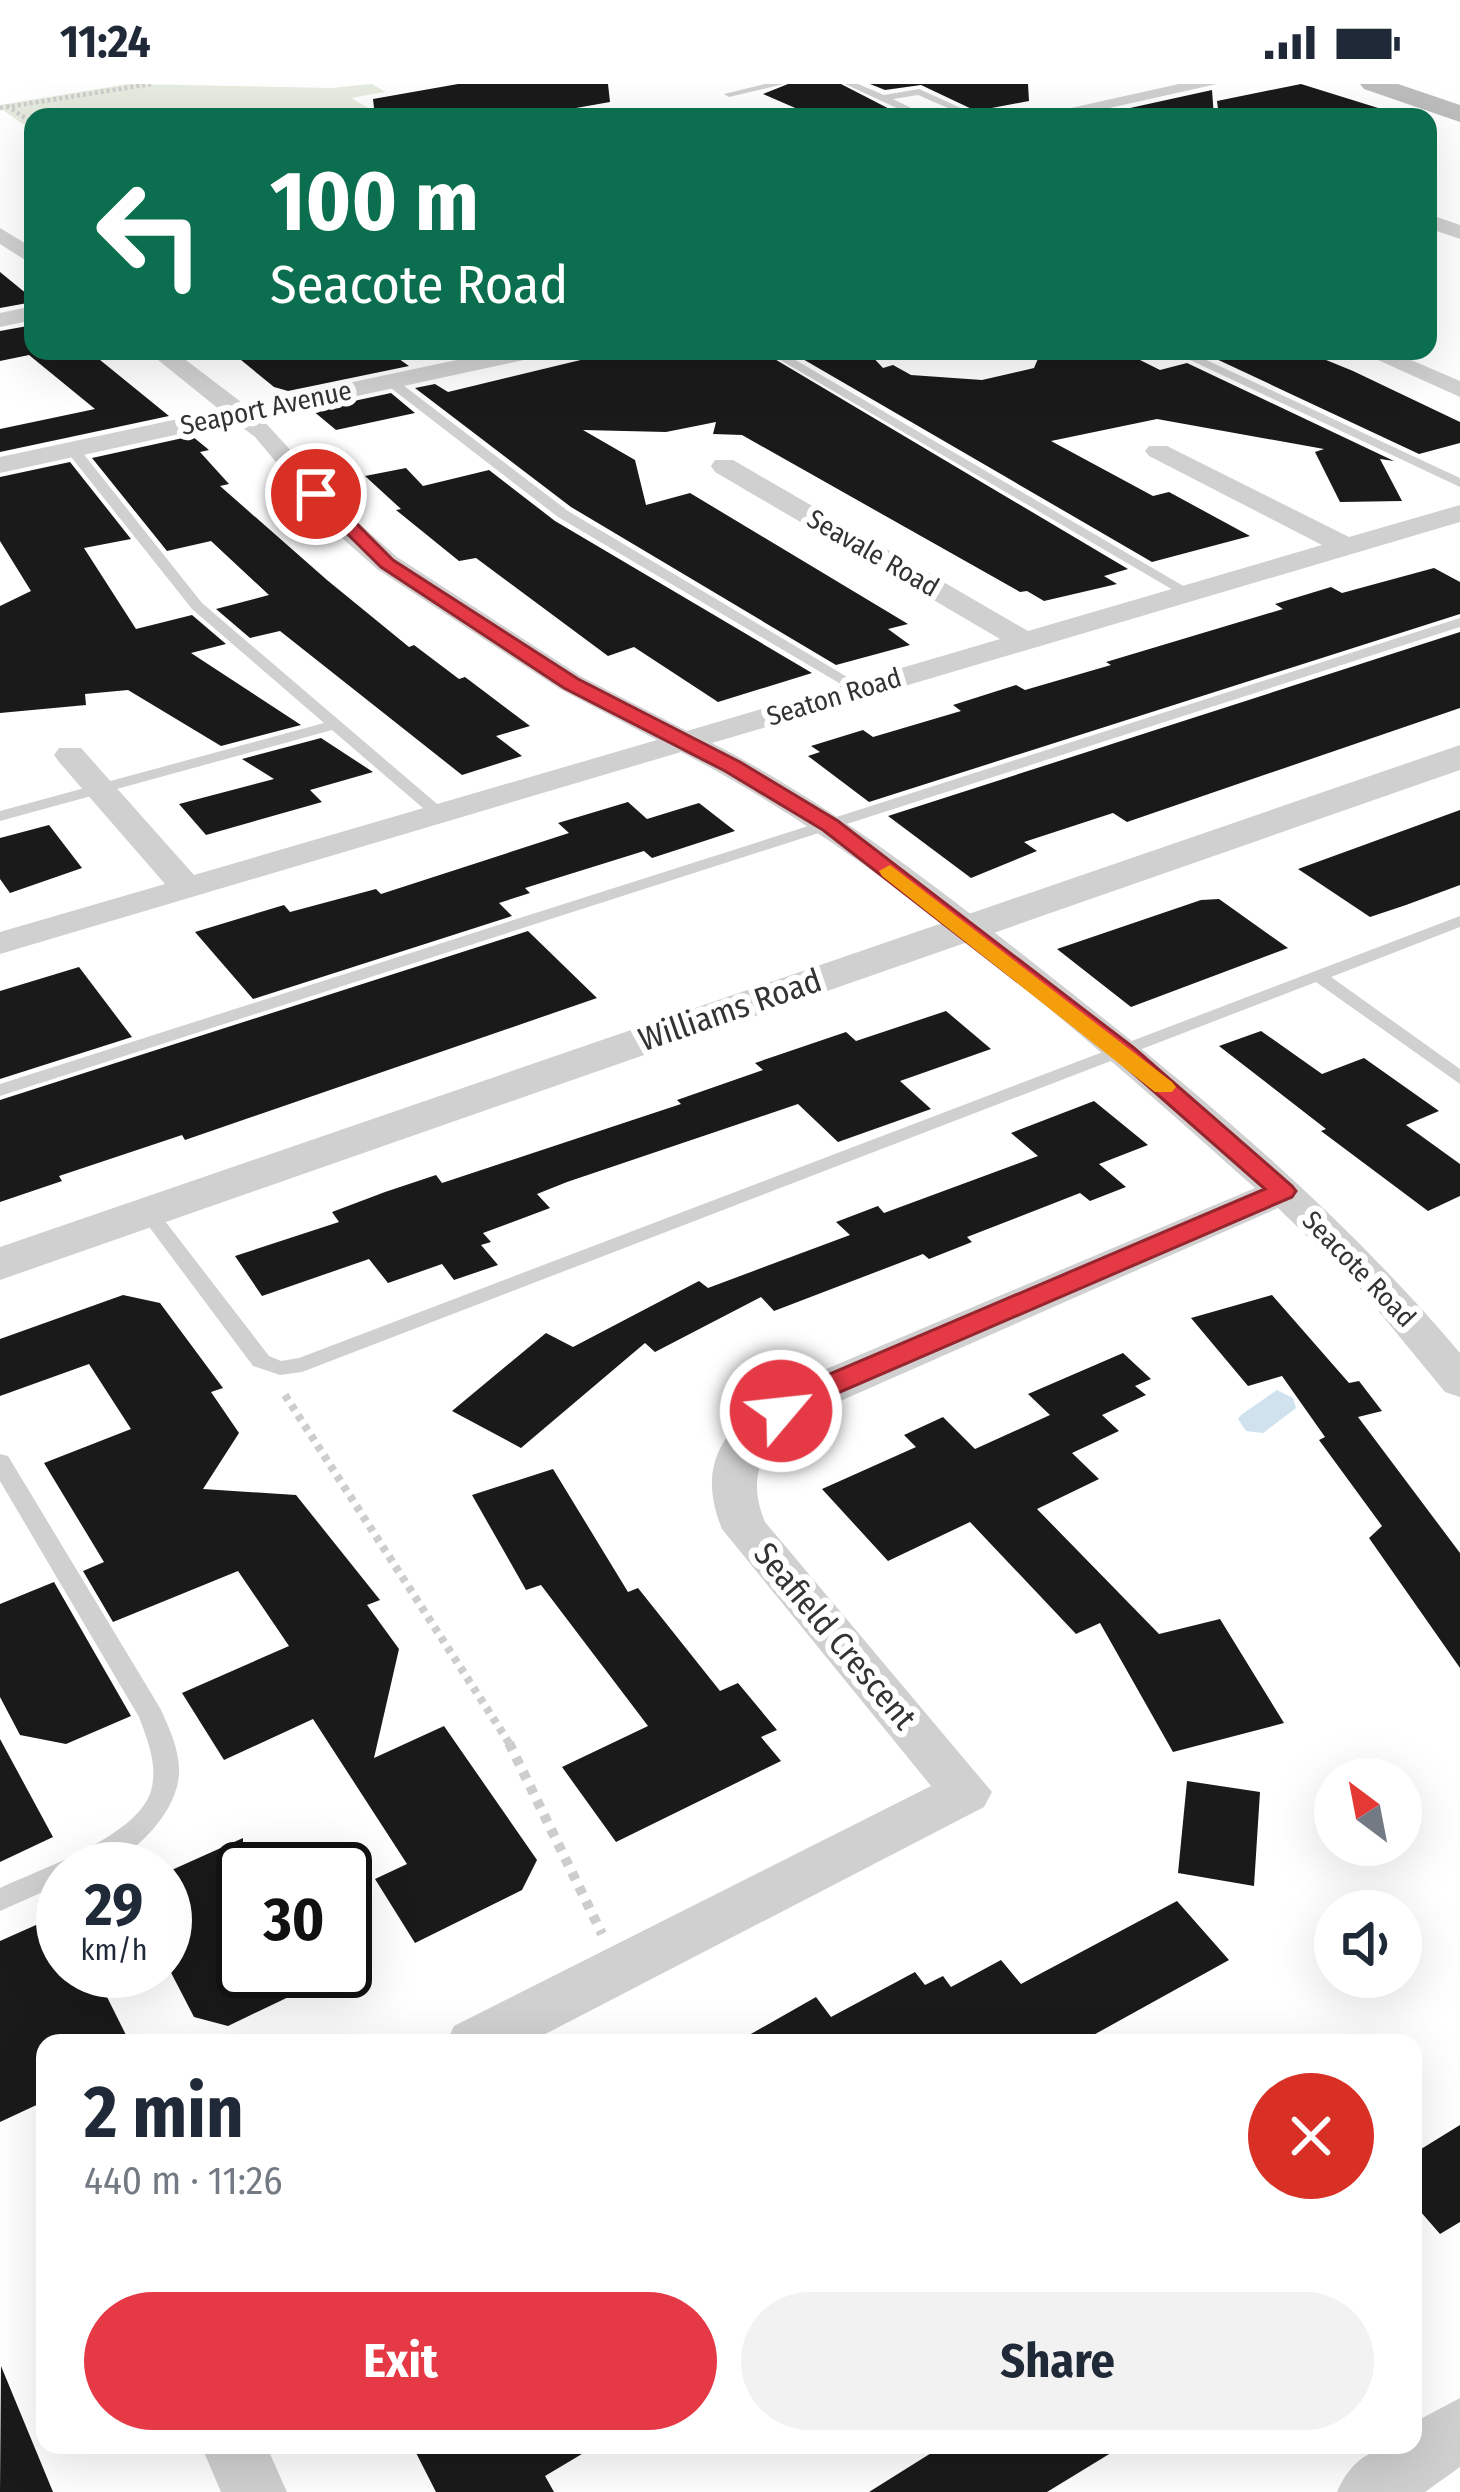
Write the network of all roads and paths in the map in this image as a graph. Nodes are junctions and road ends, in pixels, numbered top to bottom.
1 (151, 84) edge
2 (778, 84) edge
3 (850, 84) edge
4 (1373, 84) edge
5 (1200, 85) edge
6 (729, 94) dead end
7 (885, 98) junction
8 (0, 105) edge
9 (8, 106) junction
10 (906, 108) edge
11 (957, 108) edge
12 (1085, 108) edge
13 (1460, 114) edge
14 (24, 117) edge
15 (171, 360) edge
16 (492, 360) edge
17 (787, 360) edge
18 (1197, 360) edge
19 (1391, 360) edge
20 (391, 382) junction
21 (1460, 390) edge
22 (241, 413) junction
23 (73, 450) junction
24 (1158, 451) dead end
25 (0, 465) edge
26 (724, 466) dead end
27 (1460, 483) edge
28 (1460, 512) edge
29 (1346, 545) junction
30 (1185, 591) junction
31 (1460, 622) edge
32 (1022, 640) junction
33 (861, 690) junction
34 (334, 725) junction
35 (683, 742) junction
36 (70, 755) dead end
37 (1460, 757) edge
38 (99, 789) junction
39 (437, 812) junction
40 (0, 816) edge
41 (830, 825) junction
42 (186, 887) junction
43 (1460, 921) edge
44 (965, 928) junction
45 (0, 943) edge
46 (1319, 976) junction
47 (1125, 1053) junction
48 (1460, 1078) edge
49 (0, 1090) edge
50 (1283, 1191) junction
51 (148, 1212) junction
52 (0, 1264) edge
53 (280, 1368) junction
54 (1460, 1382) edge
55 (0, 1462) edge
56 (124, 1842) edge
57 (36, 1883) edge
58 (0, 1900) edge
59 (618, 1968) junction
60 (491, 2034) edge
61 (1460, 2429) edge
62 (237, 2454) edge
63 (254, 2492) edge
64 (1370, 2492) edge

1 - 9 path
2 - 6 lane
3 - 7 lane
4 - 13 main road
5 - 12 street
7 - 10 lane
7 - 11 lane
8 - 9 path
9 - 14 path
15 - 22 street, Seacote Road
16 - 20 street, Seaport Avenue
17 - 30 lane
18 - 27 lane
19 - 21 street
20 - 22 street, Seaport Avenue
20 - 33 lane
22 - 23 street, Seaport Avenue
22 - 35 street, Seacote Road
23 - 25 street, Seaport Avenue
23 - 34 lane
24 - 29 street
26 - 32 street, Seavale Road
28 - 29 street, Seaton Road
29 - 30 street, Seaton Road
30 - 32 street, Seaton Road
31 - 41 lane
32 - 33 street, Seaton Road
33 - 35 street, Seaton Road
34 - 38 lane
34 - 39 lane
35 - 39 street, Seaton Road
35 - 41 street, Seacote Road
36 - 38 street
37 - 44 street, Williams Road
38 - 40 lane
38 - 42 street
39 - 42 street, Seaton Road
41 - 44 street, Seacote Road
41 - 49 lane
42 - 45 street, Seaton Road
43 - 46 lane
44 - 47 street, Seacote Road
44 - 51 street, Williams Road
46 - 47 lane
46 - 48 lane
47 - 50 street, Seacote Road
47 - 53 lane
50 - 54 street, Seacote Road
50 - 59 street, Seafield Crescent
51 - 52 street, Williams Road
51 - 53 lane
53 - 59 path
55 - 56 lane
57 - 58 lane
59 - 60 street, Seafield Crescent
61 - 64 street
62 - 63 street

